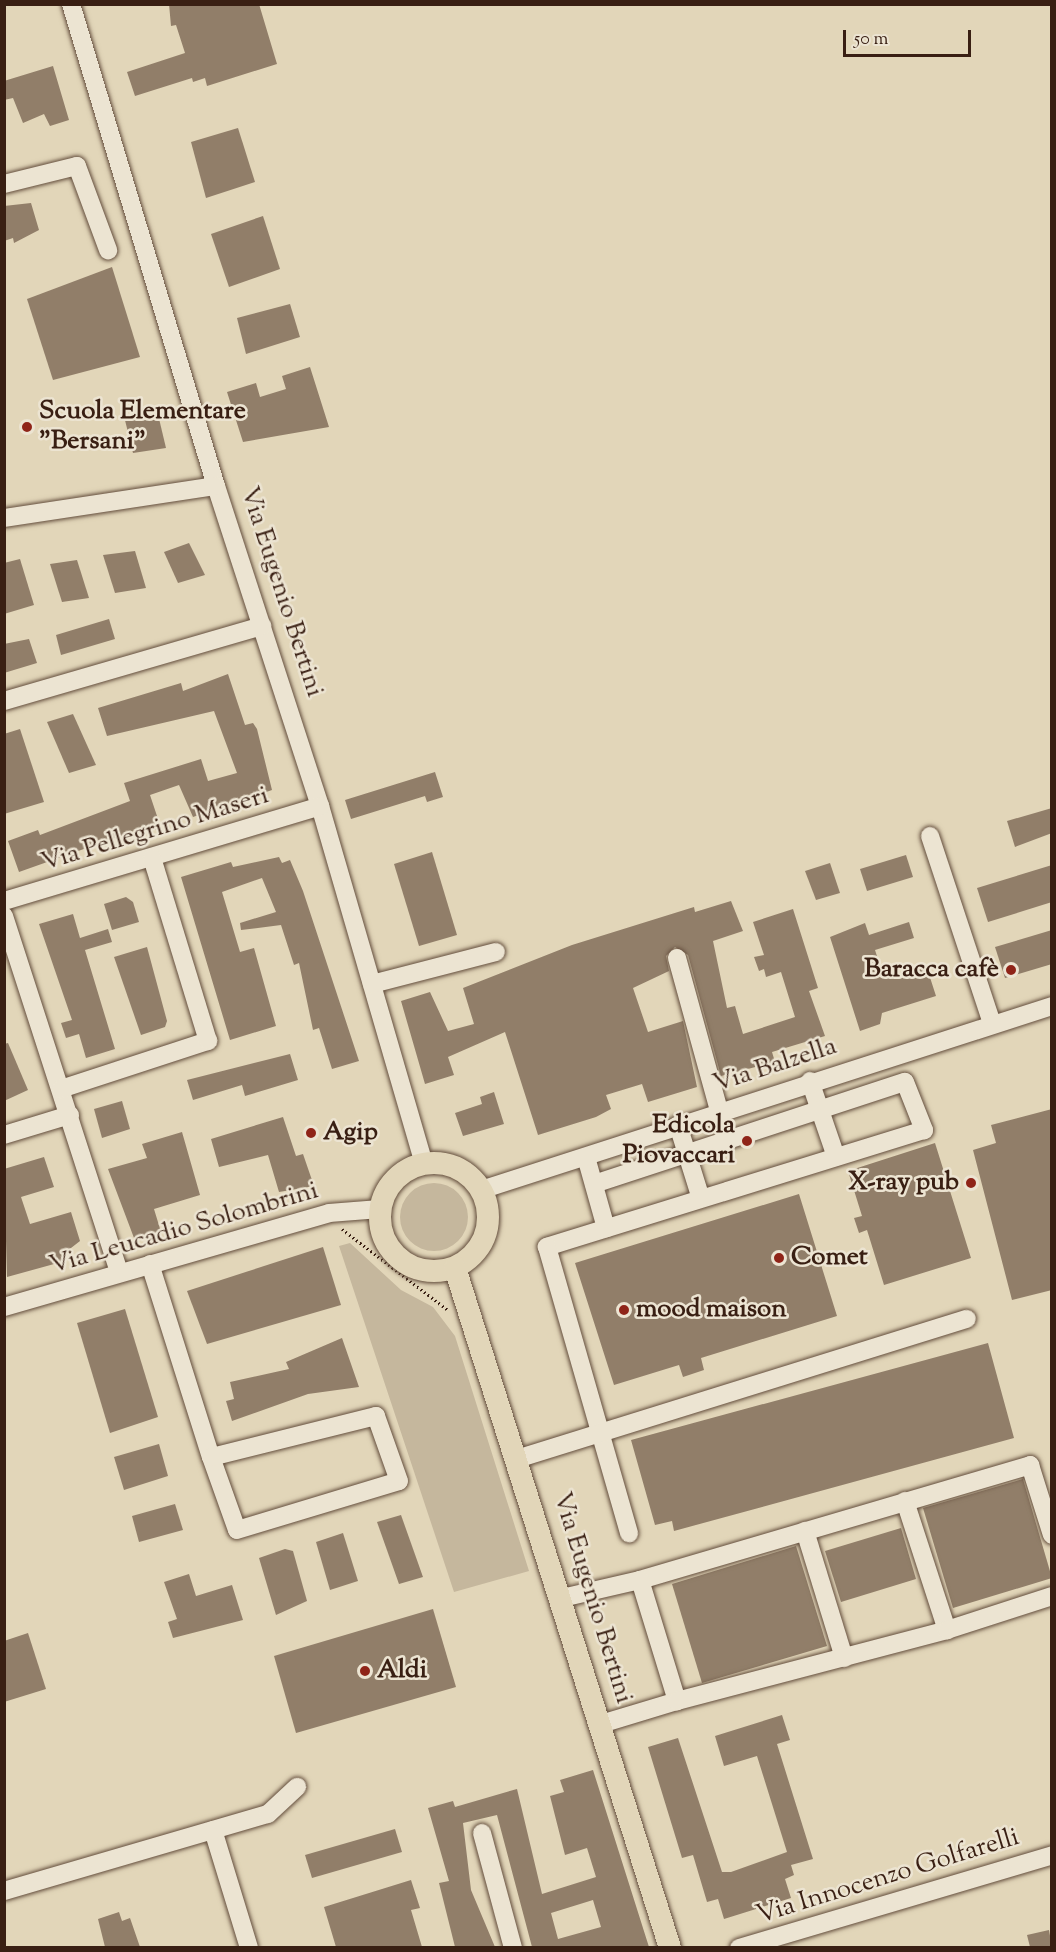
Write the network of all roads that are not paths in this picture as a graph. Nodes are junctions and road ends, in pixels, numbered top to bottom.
1 (71, 4) edge
2 (4, 184) edge
3 (108, 250) dead end
4 (216, 486) junction
5 (4, 518) edge
6 (262, 626) junction
7 (4, 701) edge
8 (320, 806) junction
9 (930, 836) dead end
10 (152, 858) junction
11 (4, 902) edge
12 (4, 916) edge
13 (496, 951) dead end
14 (677, 958) dead end
15 (372, 984) junction
16 (1052, 1005) edge
17 (992, 1024) junction
18 (810, 1081) junction
19 (61, 1089) junction
20 (719, 1110) junction
21 (820, 1110) junction
22 (70, 1115) junction
23 (678, 1125) junction
24 (4, 1135) edge
25 (687, 1151) junction
26 (586, 1157) junction
27 (836, 1157) junction
28 (424, 1164) junction
29 (594, 1184) junction
30 (481, 1190) junction
31 (701, 1199) junction
32 (380, 1209) junction
33 (606, 1228) junction
34 (150, 1264) junction
35 (455, 1268) junction
36 (119, 1273) junction
37 (4, 1307) edge
38 (967, 1318) dead end
39 (603, 1431) junction
40 (210, 1457) junction
41 (520, 1458) junction
42 (905, 1501) junction
43 (806, 1530) junction
44 (629, 1533) dead end
45 (1052, 1535) edge
46 (640, 1580) junction
47 (1052, 1596) edge
48 (562, 1598) junction
49 (948, 1630) junction
50 (844, 1658) junction
51 (677, 1701) junction
52 (601, 1724) junction
53 (297, 1787) dead end
54 (213, 1830) junction
55 (482, 1833) dead end
56 (1052, 1855) edge
57 (4, 1891) edge
58 (249, 1947) edge
59 (513, 1947) edge
60 (670, 1947) edge
61 (739, 1947) edge

1 - 4 street, Via Eugenio Bertini
2 - 3 street
4 - 5 street
4 - 6 street, Via Eugenio Bertini
6 - 7 street
6 - 8 street, Via Eugenio Bertini
8 - 10 street, Via Pellegrino Maseri
8 - 15 street, Via Eugenio Bertini
9 - 17 street
10 - 11 street, Via Pellegrino Maseri
10 - 19 street
12 - 19 street
13 - 15 street
14 - 20 street
15 - 28 street, Via Eugenio Bertini
16 - 17 street, Via Balzella
17 - 18 street, Via Balzella
18 - 20 street, Via Balzella
18 - 21 street
19 - 22 street
20 - 23 street, Via Balzella
21 - 25 street
21 - 27 street
21 - 27 street
22 - 24 street
22 - 36 street
23 - 25 street
23 - 26 street, Via Balzella
25 - 29 street
25 - 31 street
26 - 29 street
26 - 30 street, Via Balzella
27 - 31 street
28 - 30 main road
28 - 32 main road
29 - 33 street
30 - 35 main road
31 - 33 street
32 - 34 street, Via Leucadio Solombrini
32 - 35 main road
33 - 39 street
34 - 36 street, Via Leucadio Solombrini
34 - 40 street
35 - 41 main road, Via Eugenio Bertini
36 - 37 street, Via Leucadio Solombrini
38 - 39 street
39 - 41 street
39 - 44 street
40 - 40 street
41 - 48 main road, Via Eugenio Bertini
42 - 43 street
42 - 45 street
42 - 49 street
43 - 46 street
43 - 50 street
46 - 48 street
46 - 51 street
47 - 49 street
48 - 52 main road, Via Eugenio Bertini
49 - 50 street
50 - 51 street
51 - 52 street
52 - 60 main road, Via Eugenio Bertini
53 - 54 street
54 - 57 street
54 - 58 street
55 - 59 street
56 - 61 street, Via Innocenzo Golfarelli

